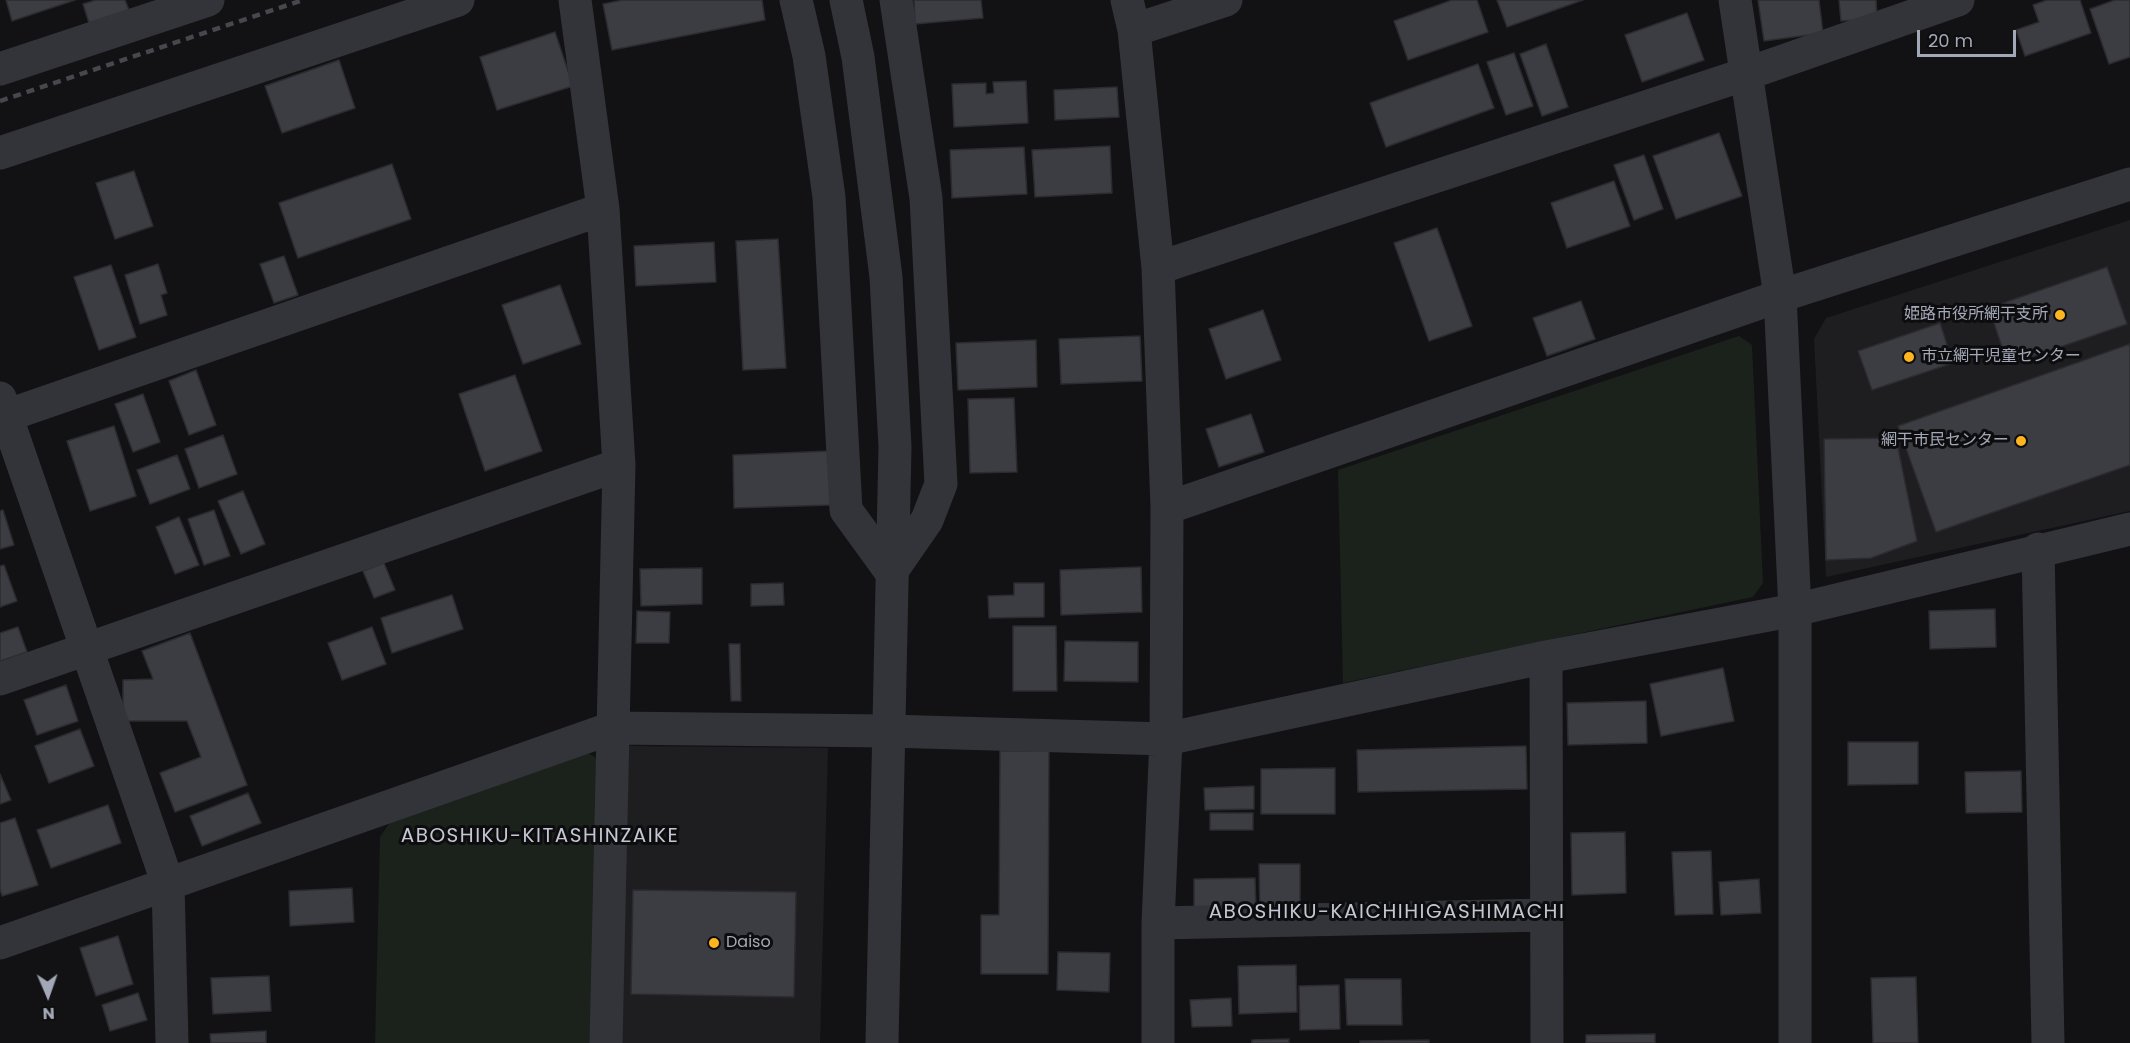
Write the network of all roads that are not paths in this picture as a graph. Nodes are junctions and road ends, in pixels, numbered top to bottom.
1 (207, 0) edge
2 (458, 0) edge
3 (575, 0) edge
4 (796, 0) edge
5 (846, 0) edge
6 (896, 0) edge
7 (1226, 0) edge
8 (1735, 0) edge
9 (1958, 0) edge
10 (153, 9) edge
11 (1131, 15) edge
12 (0, 69) edge
13 (1746, 74) junction
14 (0, 153) edge
15 (2130, 184) edge
16 (603, 209) junction
17 (1158, 268) junction
18 (1780, 296) junction
19 (2, 410) edge
20 (619, 465) junction
21 (1167, 508) junction
22 (2130, 529) edge
23 (2037, 549) junction
24 (891, 572) junction
25 (1795, 610) junction
26 (86, 649) junction
27 (1546, 657) junction
28 (0, 679) edge
29 (612, 728) junction
30 (888, 731) junction
31 (1166, 739) junction
32 (168, 884) junction
33 (1545, 915) junction
34 (1158, 923) junction
35 (0, 943) edge
36 (171, 1043) edge
37 (606, 1043) edge
38 (882, 1043) edge
39 (1158, 1043) edge
40 (1547, 1043) edge
41 (1795, 1043) edge
42 (2048, 1043) edge

1 - 10 street
2 - 14 street
3 - 16 street
4 - 24 street
5 - 24 street
6 - 24 street
7 - 11 street
8 - 13 street
9 - 13 street
10 - 12 street
11 - 17 street
13 - 17 street
13 - 18 street
15 - 18 street
16 - 19 street
16 - 20 street
17 - 21 street
18 - 21 street
18 - 25 street
19 - 26 street
20 - 26 street
20 - 29 street
21 - 31 street
22 - 23 street
23 - 25 street
23 - 42 street
24 - 30 street
25 - 27 street
25 - 41 street
26 - 28 street
26 - 32 street
27 - 31 street
27 - 33 street
29 - 30 street
29 - 32 street
29 - 37 street
30 - 31 street
30 - 38 street
31 - 34 street
32 - 35 street
32 - 36 street
33 - 34 street
33 - 40 street
34 - 39 street

